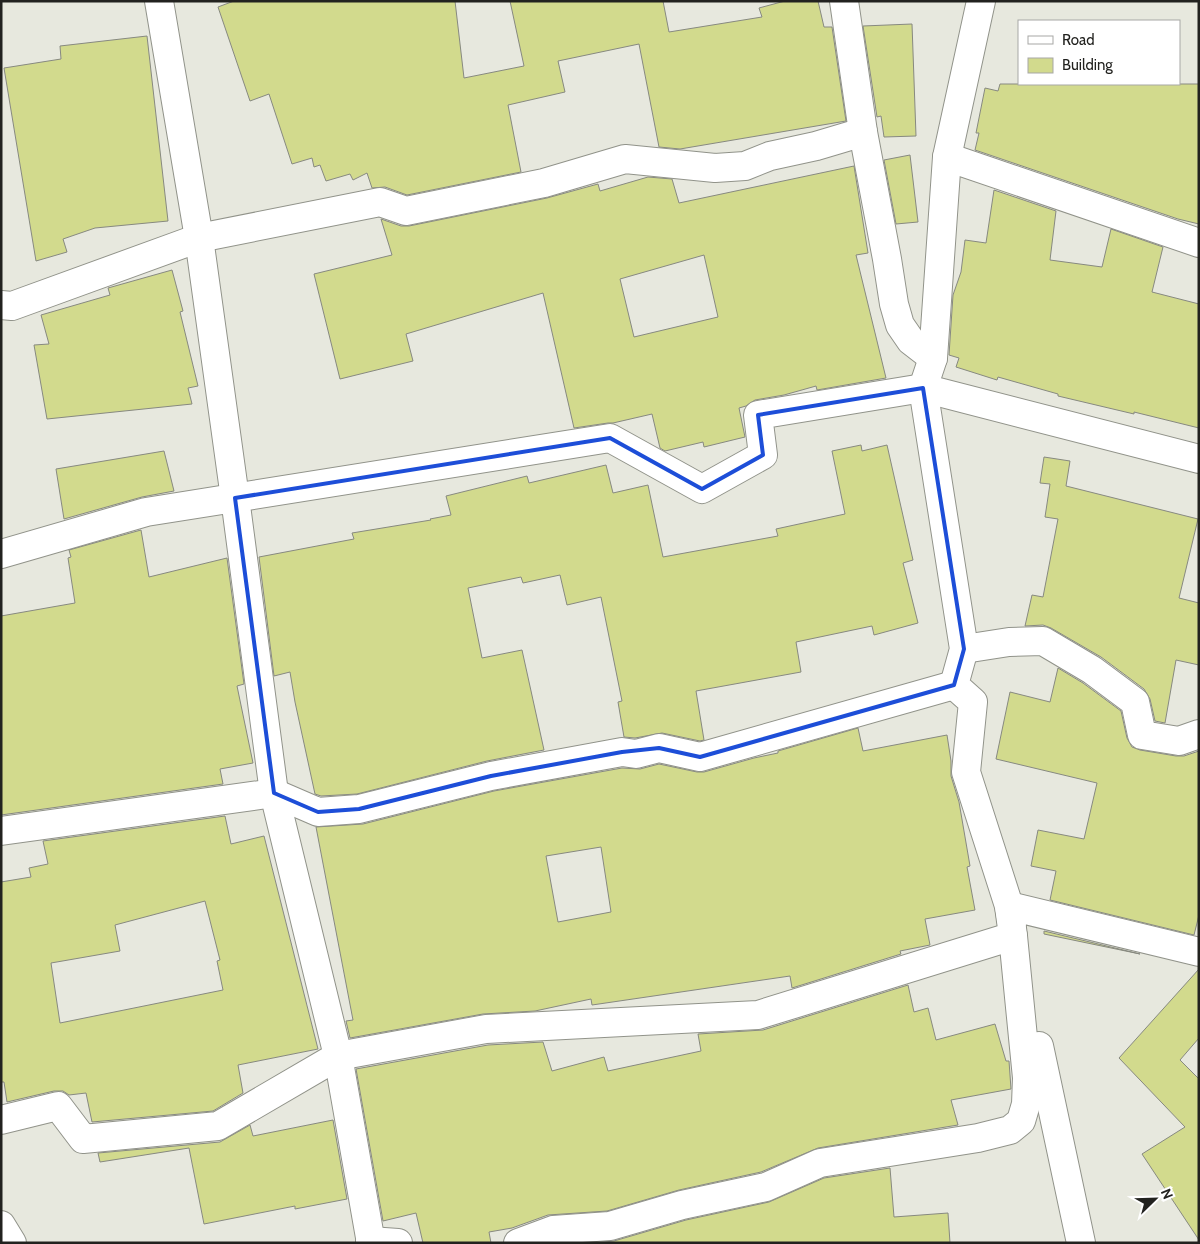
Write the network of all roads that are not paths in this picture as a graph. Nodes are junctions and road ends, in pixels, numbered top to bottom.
1 (159, 1) edge
2 (844, 1) edge
3 (981, 1) edge
4 (863, 132) junction
5 (947, 157) junction
6 (199, 238) junction
7 (1199, 243) edge
8 (1, 305) edge
9 (933, 358) junction
10 (923, 388) junction
11 (1199, 460) edge
12 (235, 498) junction
13 (1, 554) edge
14 (964, 650) junction
15 (954, 685) junction
16 (1199, 734) edge
17 (274, 793) junction
18 (1, 831) edge
19 (1009, 906) junction
20 (1013, 936) junction
21 (1199, 952) edge
22 (338, 1056) junction
23 (1, 1120) edge
24 (1, 1225) edge
25 (371, 1242) edge
26 (12, 1243) edge
27 (398, 1243) edge
28 (518, 1243) edge
29 (1080, 1243) edge

1 - 6 street
2 - 4 street
3 - 5 street
4 - 6 street
4 - 9 street
5 - 7 street
5 - 9 street
6 - 8 street
6 - 12 street
9 - 10 street
10 - 11 street
10 - 12 street
10 - 14 street
12 - 13 street
12 - 17 street
14 - 15 street
14 - 16 street
15 - 17 street
15 - 19 street
17 - 18 street
17 - 22 street
19 - 20 street
19 - 21 street
19 - 29 street
20 - 22 street
20 - 28 street
22 - 23 street
22 - 25 street
24 - 26 street
25 - 27 street

